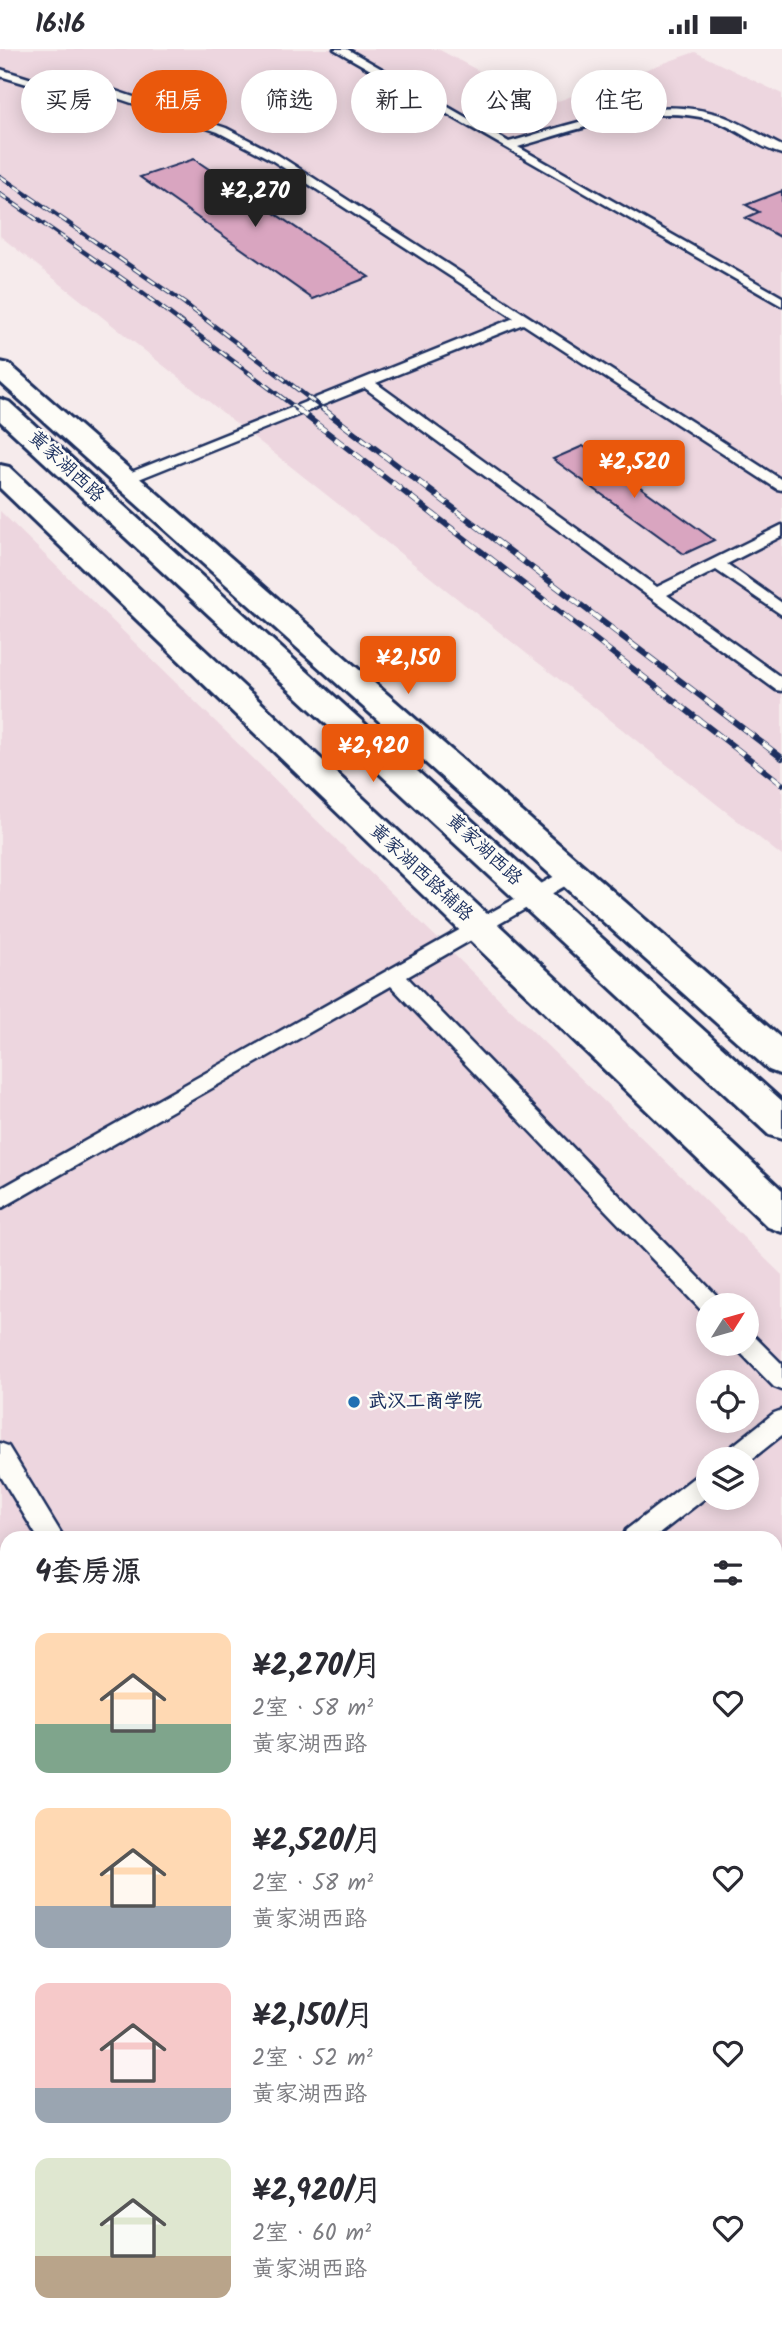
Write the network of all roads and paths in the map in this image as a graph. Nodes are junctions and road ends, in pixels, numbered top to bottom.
1 (339, 49) edge
2 (0, 72) edge
3 (508, 146) junction
4 (782, 151) edge
5 (782, 302) edge
6 (524, 319) junction
7 (0, 369) edge
8 (366, 382) junction
9 (0, 407) edge
10 (0, 473) edge
11 (124, 480) junction
12 (782, 486) edge
13 (782, 530) edge
14 (716, 563) junction
15 (656, 594) junction
16 (782, 610) edge
17 (782, 686) edge
18 (570, 874) junction
19 (533, 895) junction
20 (478, 927) junction
21 (393, 975) junction
22 (782, 1060) edge
23 (782, 1123) edge
24 (0, 1200) edge
25 (782, 1215) edge
26 (699, 1293) edge
27 (759, 1356) edge
28 (782, 1380) edge
29 (782, 1422) edge
30 (750, 1447) edge
31 (0, 1454) edge
32 (696, 1490) edge
33 (48, 1531) edge
34 (644, 1531) edge

1 - 3 lane
2 - 6 lane
3 - 4 lane
3 - 5 lane
6 - 8 lane
6 - 12 lane
7 - 11 main road, 黄家湖西路
8 - 11 lane
8 - 15 lane
9 - 19 main road, 黄家湖西路
10 - 20 main road, 黄家湖西路辅路
11 - 18 main road, 黄家湖西路
13 - 14 lane
14 - 15 lane
14 - 16 lane
15 - 17 lane
18 - 19 lane
18 - 22 main road, 黄家湖西路
19 - 20 lane
19 - 23 main road, 黄家湖西路
20 - 21 lane
20 - 25 main road, 黄家湖西路辅路
21 - 24 lane
21 - 26 lane
27 - 28 lane
29 - 30 lane
31 - 33 lane
32 - 34 lane

